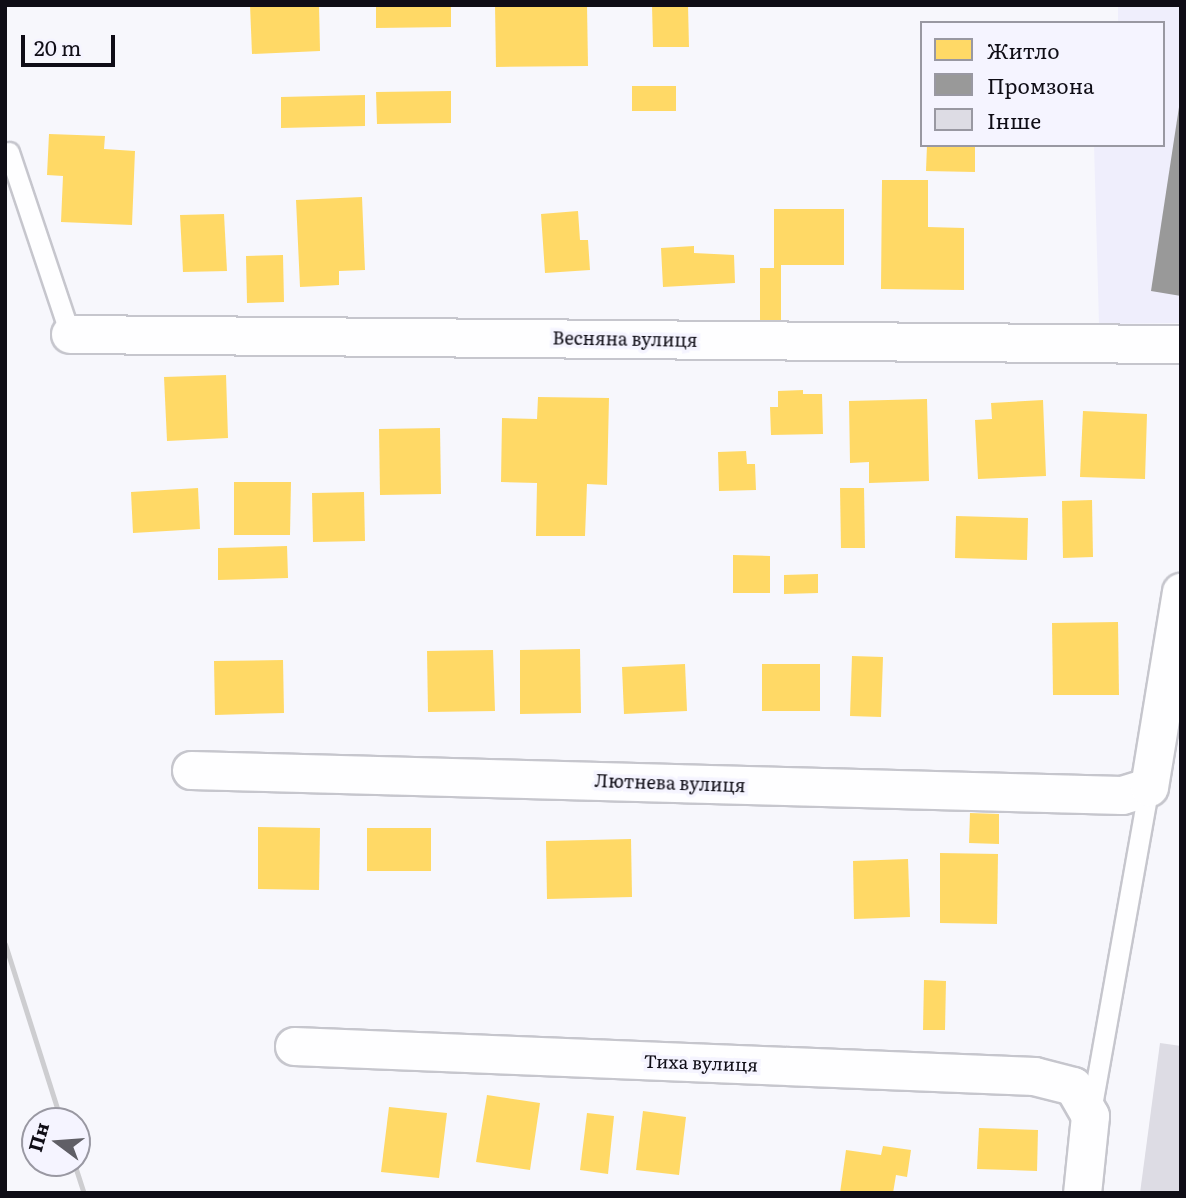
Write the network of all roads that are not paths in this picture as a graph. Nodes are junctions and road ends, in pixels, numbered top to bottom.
1 (9, 152) dead end
2 (70, 334) joint
3 (1181, 344) edge
4 (1181, 592) edge
5 (191, 770) dead end
6 (1149, 787) junction
7 (293, 1046) dead end
8 (1090, 1116) junction
9 (1082, 1193) edge

1 - 2 lane
2 - 3 street, Весняна вулиця
4 - 6 street
5 - 6 street, Лютнева вулиця
6 - 8 lane
7 - 8 street, Тиха вулиця
8 - 9 street

